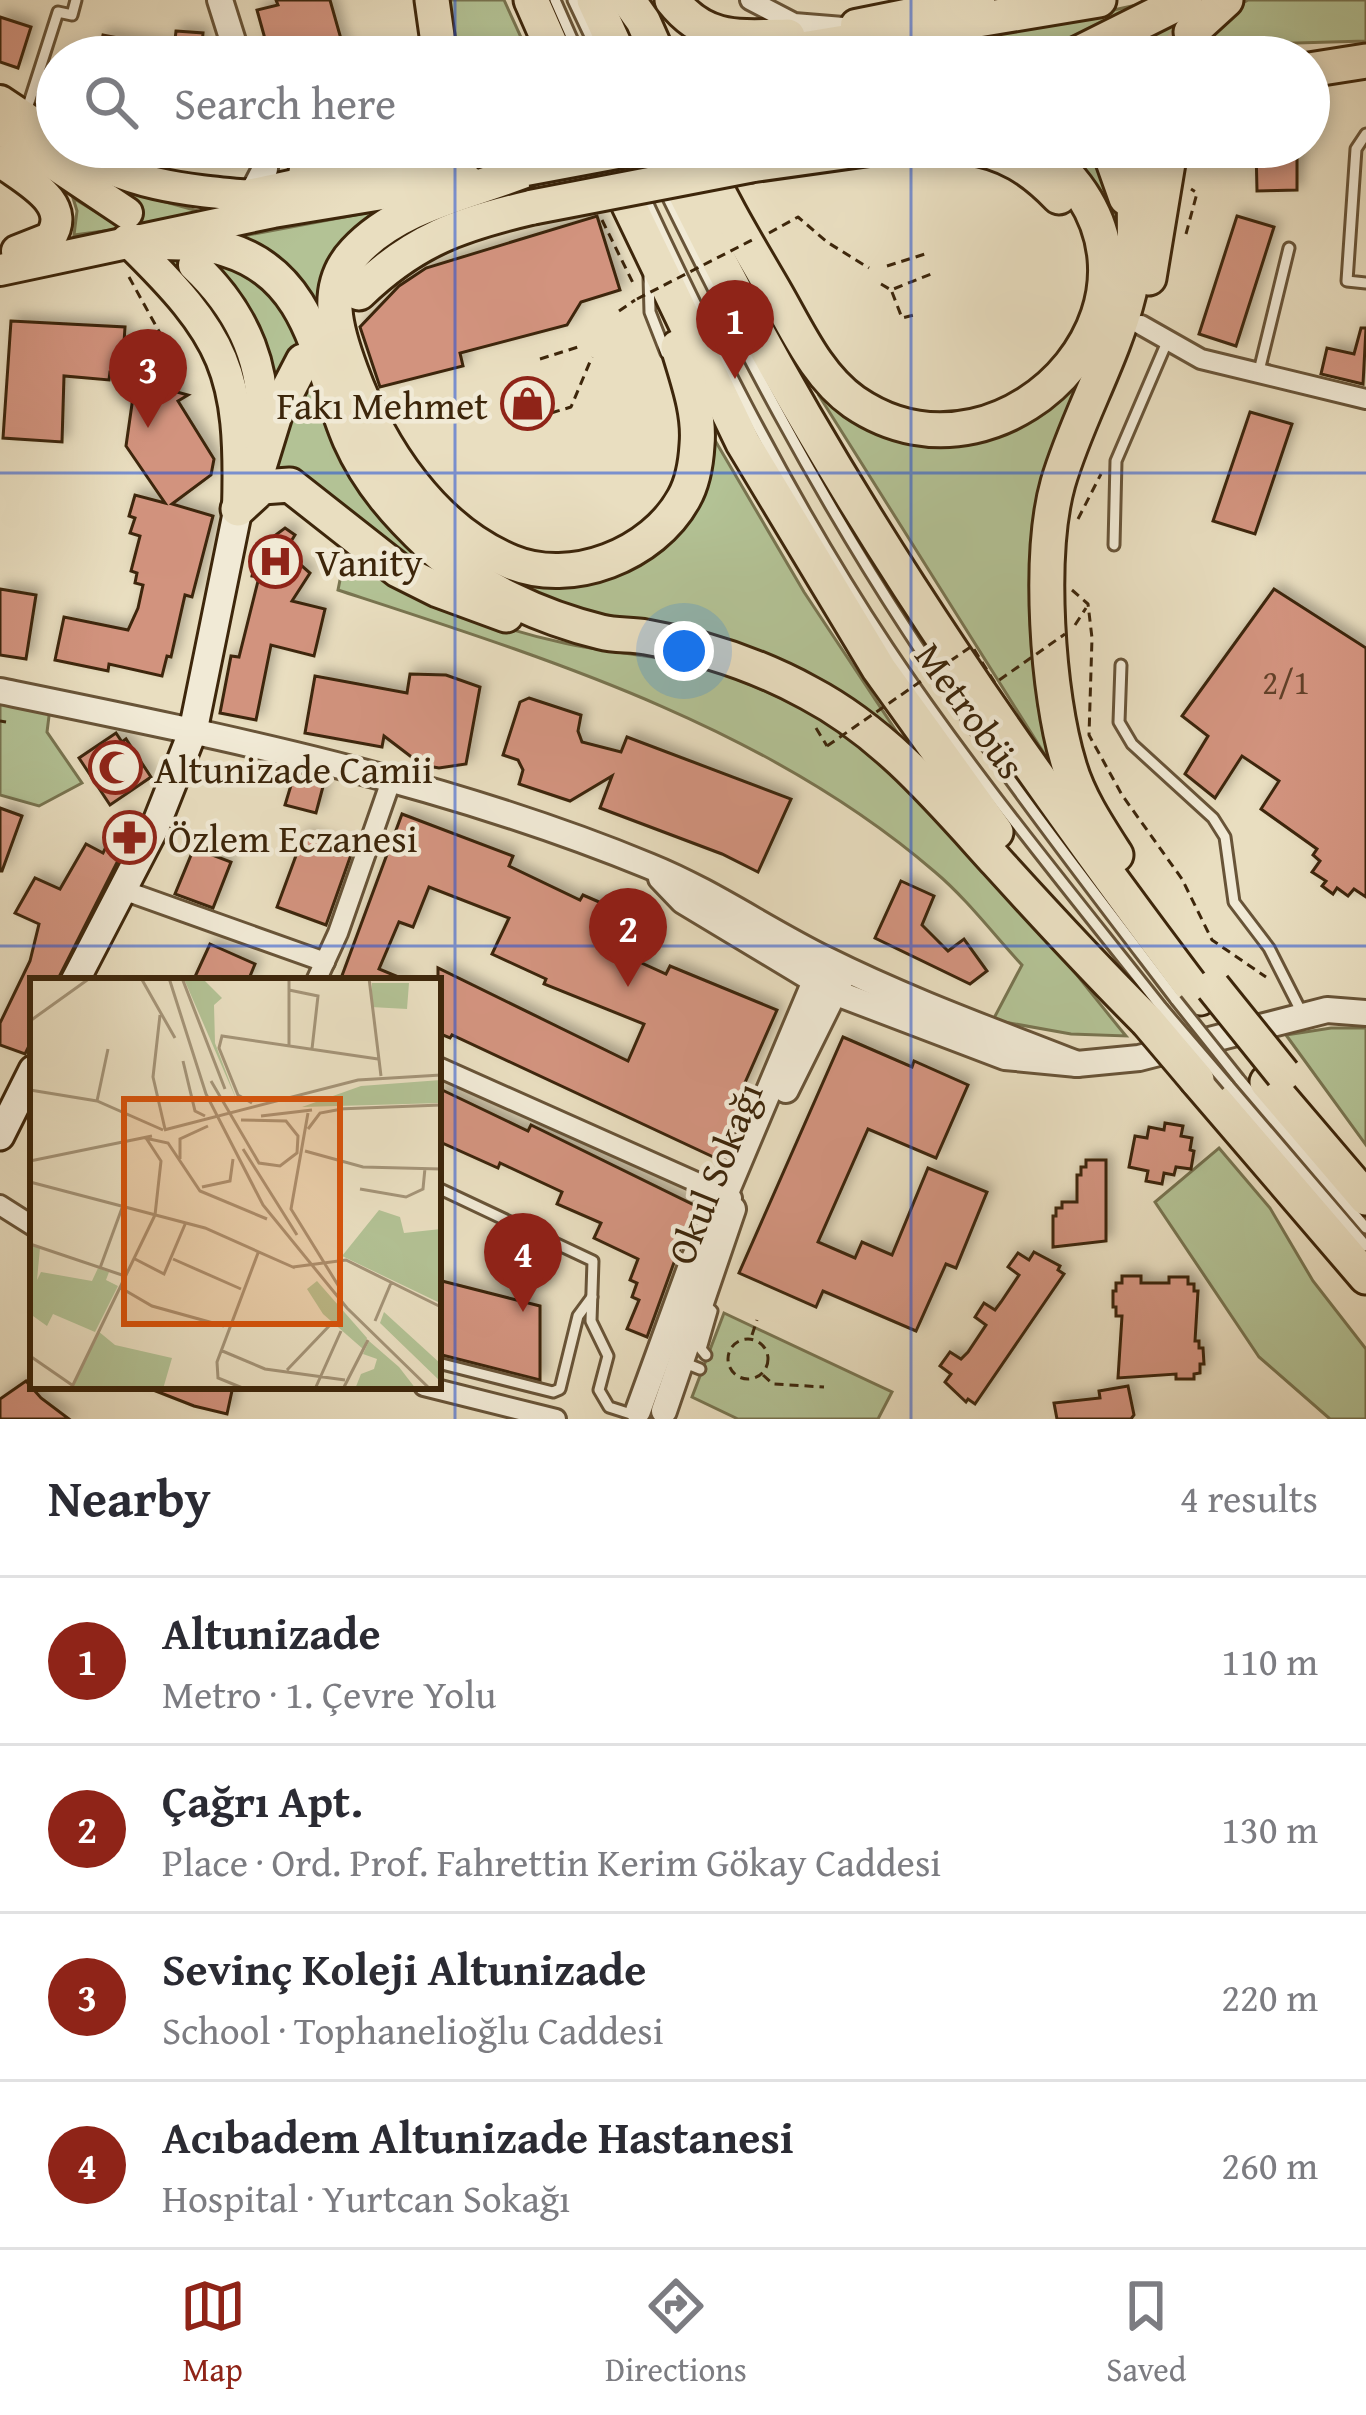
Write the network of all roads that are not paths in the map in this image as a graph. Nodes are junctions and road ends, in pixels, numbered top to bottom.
1 (76, 0) edge
2 (220, 0) edge
3 (411, 0) edge
4 (432, 0) edge
5 (531, 0) edge
6 (554, 0) edge
7 (573, 0) edge
8 (594, 0) edge
9 (628, 0) edge
10 (672, 0) edge
11 (750, 0) edge
12 (979, 0) edge
13 (1099, 0) edge
14 (1226, 0) edge
15 (1188, 16) edge
16 (843, 27) junction
17 (46, 36) edge
18 (231, 36) edge
19 (414, 36) edge
20 (437, 36) edge
21 (547, 36) edge
22 (570, 36) edge
23 (590, 36) edge
24 (610, 36) edge
25 (649, 36) edge
26 (729, 36) edge
27 (790, 36) edge
28 (881, 36) edge
29 (1131, 36) edge
30 (36, 57) edge
31 (1366, 60) edge
32 (1330, 64) edge
33 (8, 115) edge
34 (36, 129) edge
35 (1366, 134) edge
36 (36, 141) edge
37 (0, 161) edge
38 (65, 168) edge
39 (105, 168) edge
40 (265, 168) edge
41 (312, 168) edge
42 (318, 168) edge
43 (382, 168) edge
44 (536, 168) edge
45 (611, 168) edge
46 (631, 168) edge
47 (656, 168) edge
48 (674, 168) edge
49 (706, 168) edge
50 (735, 168) edge
51 (1024, 168) edge
52 (1062, 168) edge
53 (1116, 168) edge
54 (1136, 168) edge
55 (1168, 168) edge
56 (526, 170) junction
57 (306, 172) junction
58 (251, 196) junction
59 (128, 227) junction
60 (1131, 235) junction
61 (1289, 248) dead end
62 (649, 253) junction
63 (0, 256) edge
64 (194, 265) dead end
65 (0, 270) edge
66 (1366, 283) edge
67 (359, 293) dead end
68 (1154, 334) junction
69 (1075, 357) junction
70 (303, 361) dead end
71 (1258, 375) junction
72 (1366, 399) edge
73 (247, 494) junction
74 (1114, 545) dead end
75 (1057, 576) junction
76 (606, 634) junction
77 (1121, 665) dead end
78 (0, 691) edge
79 (193, 731) junction
80 (392, 778) junction
81 (123, 890) junction
82 (321, 972) edge
83 (830, 975) junction
84 (77, 978) edge
85 (1196, 995) junction
86 (1366, 1013) edge
87 (1155, 1015) junction
88 (1303, 1015) junction
89 (441, 1068) edge
90 (30, 1075) edge
91 (1263, 1078) junction
92 (1212, 1083) junction
93 (4, 1123) edge
94 (441, 1189) edge
95 (731, 1197) junction
96 (1366, 1198) edge
97 (0, 1205) edge
98 (30, 1224) edge
99 (1366, 1228) edge
100 (1366, 1246) edge
101 (1366, 1277) edge
102 (592, 1297) junction
103 (700, 1300) junction
104 (706, 1355) dead end
105 (441, 1364) edge
106 (436, 1389) edge
107 (647, 1415) edge
108 (556, 1419) edge

1 - 17 lane
2 - 18 street
3 - 19 highway
4 - 20 highway
5 - 21 highway
6 - 22 lane
7 - 23 lane
8 - 24 highway
9 - 25 highway
10 - 26 highway
11 - 16 street
12 - 16 main road
13 - 28 highway
14 - 15 highway
15 - 29 highway
16 - 27 main road
30 - 33 lane
31 - 32 highway
33 - 34 main road
33 - 36 main road
35 - 66 lane
37 - 63 main road
38 - 59 main road
39 - 58 main road
40 - 58 street
41 - 57 highway
42 - 57 highway
43 - 58 highway
44 - 56 main road, bridge
45 - 62 highway
46 - 87 lane, Metrobüs
47 - 85 lane, Metrobüs
48 - 85 highway
49 - 69 highway
50 - 67 highway, bridge
51 - 69 highway
52 - 69 highway
53 - 60 highway
54 - 60 highway
55 - 68 highway
56 - 59 main road
56 - 62 highway
57 - 58 highway
59 - 65 main road
59 - 73 main road
59 - 76 highway
60 - 75 highway
61 - 71 lane
62 - 87 highway
64 - 73 main road
68 - 71 street
68 - 74 lane
68 - 75 highway
70 - 73 highway
71 - 72 street
73 - 76 highway
73 - 79 main road
75 - 85 highway
76 - 87 highway
77 - 88 lane
78 - 79 street
79 - 80 street
79 - 81 main road
80 - 82 street
80 - 83 street
81 - 82 street
81 - 84 main road
83 - 88 street
83 - 95 street
85 - 91 highway
86 - 88 street
87 - 92 highway, bridge
89 - 95 street
90 - 93 main road
91 - 96 highway
91 - 99 lane
92 - 100 lane
92 - 101 highway
94 - 102 lane
95 - 103 street, Okul Sokağı
95 - 107 street
97 - 98 street
102 - 105 lane
102 - 107 lane
103 - 104 lane
103 - 107 street, Okul Sokağı
106 - 108 street

